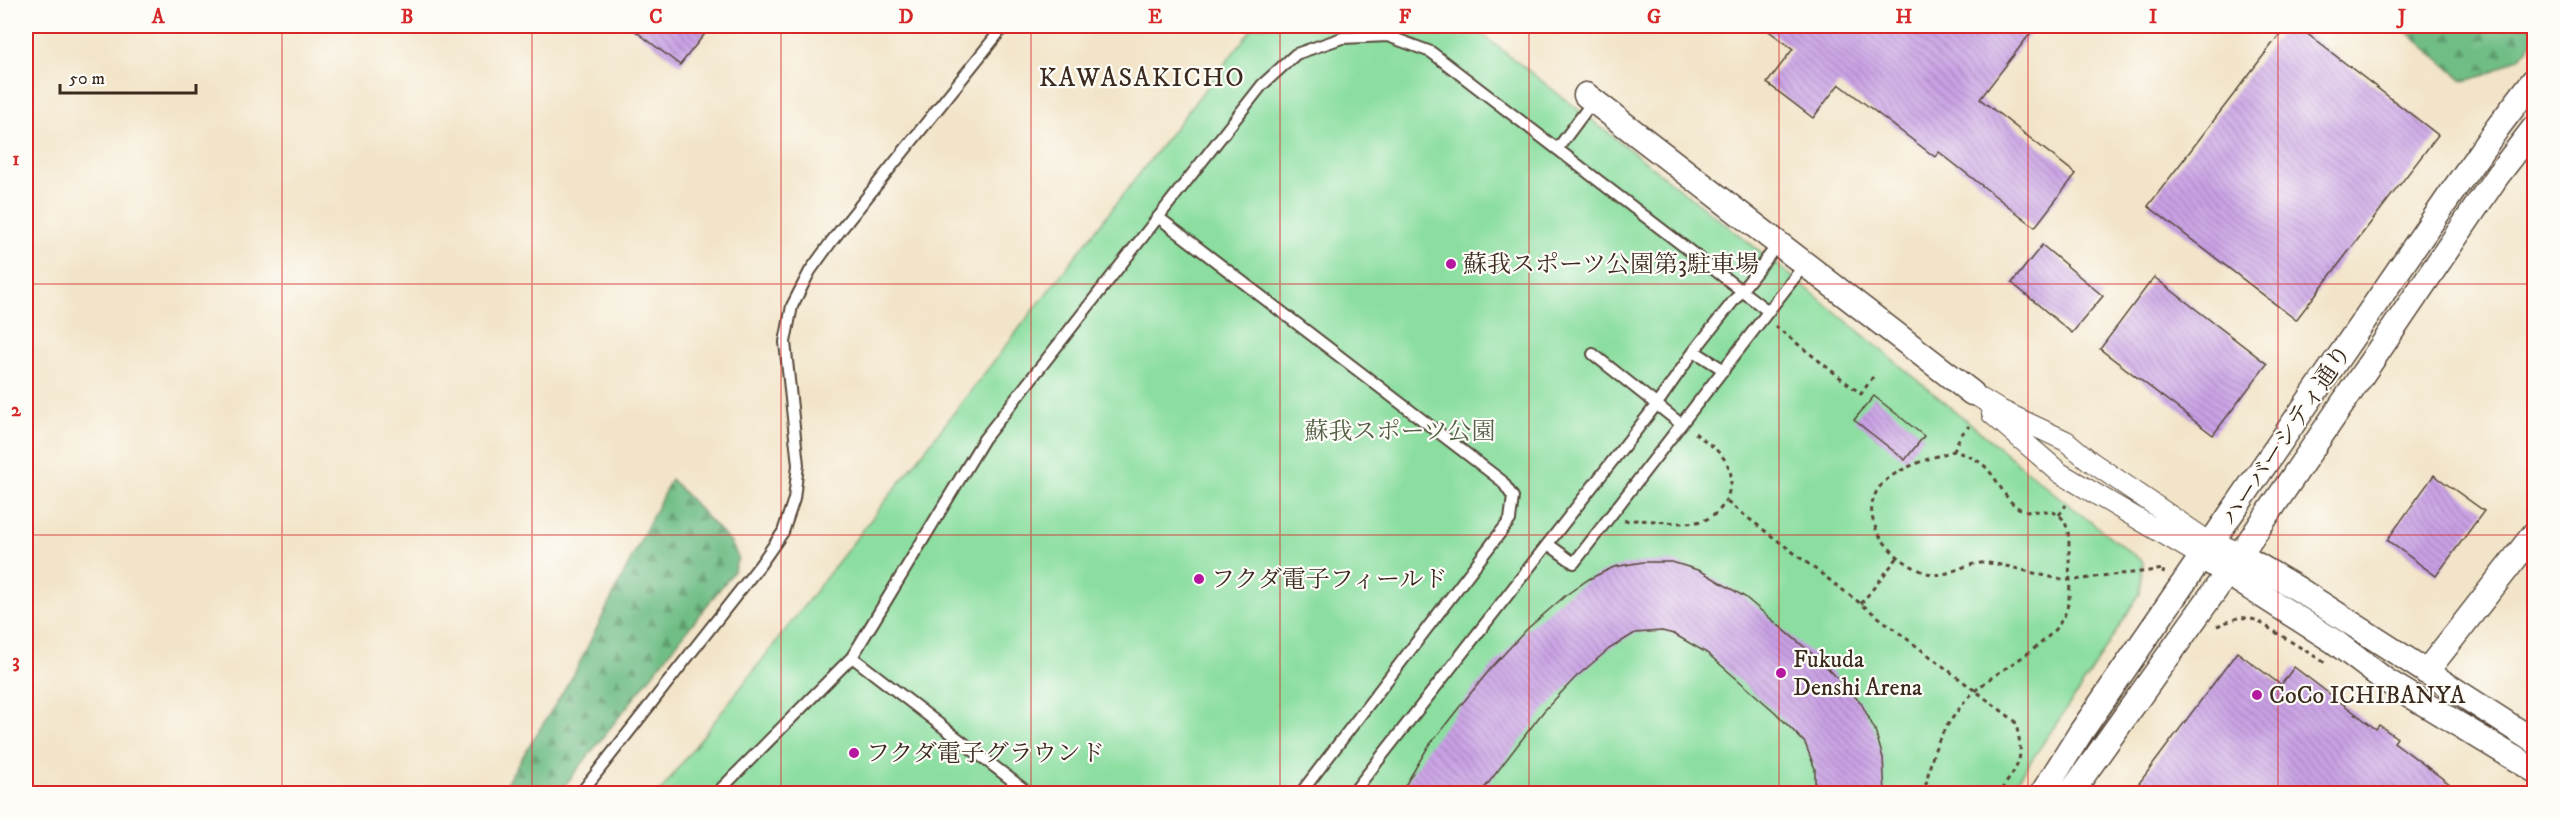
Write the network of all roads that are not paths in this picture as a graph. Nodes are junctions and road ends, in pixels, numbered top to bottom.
1 (1004, 26) edge
2 (2535, 80) edge
3 (1590, 98) joint
4 (2535, 128) edge
5 (1558, 148) junction
6 (1158, 217) junction
7 (1779, 243) junction
8 (1805, 264) junction
9 (1741, 291) junction
10 (1766, 314) junction
11 (1694, 351) junction
12 (1593, 354) dead end
13 (1724, 370) junction
14 (1972, 393) junction
15 (1657, 404) junction
16 (1681, 423) junction
17 (2066, 441) junction
18 (2050, 464) junction
19 (2535, 534) edge
20 (1548, 544) junction
21 (2207, 550) junction
22 (2233, 564) junction
23 (852, 657) junction
24 (2426, 672) junction
25 (2535, 741) edge
26 (2535, 770) edge
27 (580, 794) edge
28 (716, 794) edge
29 (1030, 794) edge
30 (1300, 794) edge
31 (1352, 794) edge
32 (2042, 794) edge
33 (2070, 794) edge

1 - 27 lane
2 - 21 street, ハーバーシティ通り
3 - 5 lane
3 - 7 street
4 - 22 street, ハーバーシティ通り
5 - 6 lane
5 - 9 lane
6 - 23 lane
6 - 30 lane
7 - 8 street
7 - 9 lane
8 - 10 lane
8 - 14 street
9 - 10 lane
9 - 11 lane
10 - 13 lane
11 - 13 lane
11 - 15 lane
12 - 15 lane
13 - 16 lane
14 - 17 street
14 - 18 street
15 - 16 lane
15 - 20 lane
16 - 20 lane
17 - 18 street
17 - 21 street
18 - 21 street
19 - 24 street
20 - 31 lane
21 - 22 street
21 - 32 street, ハーバーシティ通り
22 - 24 street
22 - 26 street
22 - 33 street, ハーバーシティ通り
23 - 28 lane
23 - 29 lane
24 - 25 street

